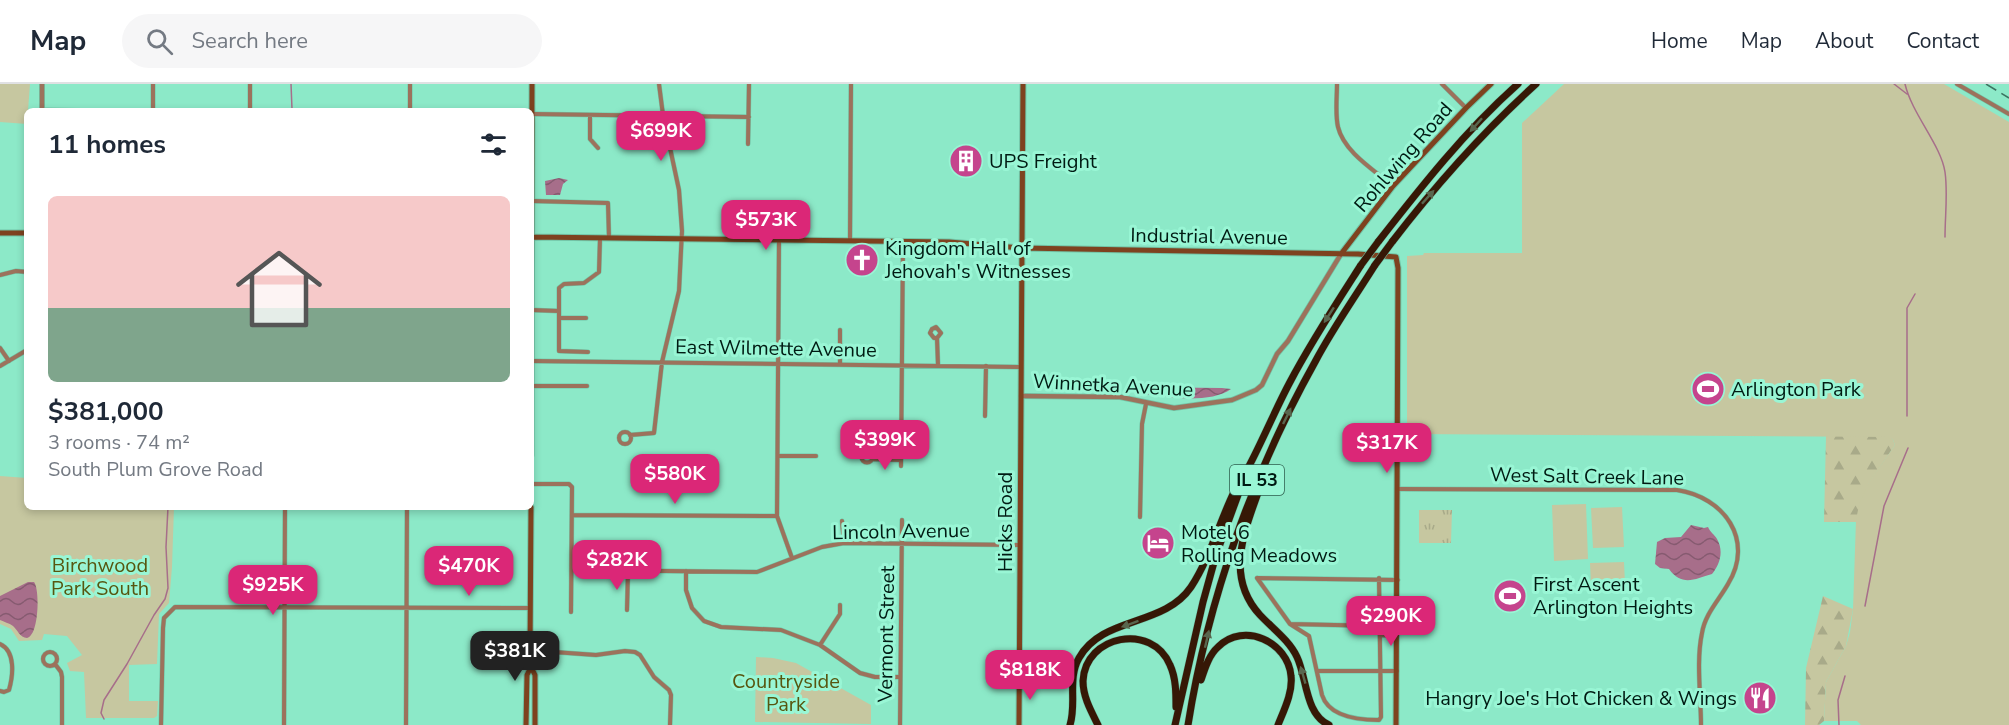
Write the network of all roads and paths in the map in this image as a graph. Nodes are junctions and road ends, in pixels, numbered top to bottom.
1 (42, 84) edge
2 (153, 84) edge
3 (250, 84) edge
4 (410, 84) edge
5 (532, 84) edge
6 (659, 84) edge
7 (749, 84) edge
8 (851, 84) edge
9 (1023, 84) edge
10 (1337, 84) edge
11 (1442, 84) edge
12 (1491, 84) edge
13 (1518, 84) edge
14 (1536, 84) edge
15 (1957, 84) edge
16 (42, 108) edge
17 (153, 108) edge
18 (250, 108) edge
19 (410, 108) edge
20 (531, 108) edge
21 (1466, 108) junction
22 (534, 114) edge
23 (2009, 114) edge
24 (590, 115) junction
25 (663, 115) junction
26 (749, 117) junction
27 (748, 144) dead end
28 (598, 148) dead end
29 (1393, 186) junction
30 (534, 201) edge
31 (0, 233) edge
32 (24, 233) edge
33 (534, 237) edge
34 (600, 239) junction
35 (609, 239) junction
36 (681, 239) junction
37 (779, 240) junction
38 (850, 240) junction
39 (903, 241) junction
40 (1021, 248) junction
41 (1341, 254) junction
42 (24, 272) edge
43 (0, 275) edge
44 (559, 310) junction
45 (534, 311) edge
46 (559, 318) junction
47 (586, 318) dead end
48 (840, 330) dead end
49 (937, 338) dead end
50 (0, 348) edge
51 (24, 352) edge
52 (588, 352) dead end
53 (9, 361) junction
54 (534, 361) edge
55 (662, 362) junction
56 (779, 363) junction
57 (840, 364) junction
58 (902, 365) junction
59 (938, 365) junction
60 (0, 366) edge
61 (986, 366) junction
62 (1021, 367) junction
63 (534, 386) edge
64 (587, 386) dead end
65 (1021, 396) junction
66 (1146, 404) junction
67 (985, 416) dead end
68 (630, 435) dead end
69 (1270, 449) junction
70 (778, 456) junction
71 (816, 456) dead end
72 (872, 459) dead end
73 (900, 460) junction
74 (901, 466) dead end
75 (1248, 468) junction
76 (534, 484) edge
77 (1398, 489) junction
78 (285, 510) edge
79 (407, 510) edge
80 (531, 510) edge
81 (572, 514) junction
82 (777, 516) junction
83 (1140, 517) dead end
84 (902, 520) dead end
85 (842, 521) dead end
86 (844, 543) junction
87 (902, 544) junction
88 (1019, 545) junction
89 (792, 558) junction
90 (572, 570) junction
91 (628, 571) junction
92 (686, 571) junction
93 (1379, 578) junction
94 (1398, 580) junction
95 (840, 605) dead end
96 (284, 607) junction
97 (407, 608) junction
98 (530, 608) junction
99 (627, 610) dead end
100 (572, 612) dead end
101 (1290, 624) junction
102 (1379, 626) junction
103 (1380, 635) junction
104 (1398, 636) junction
105 (0, 644) edge
106 (820, 645) junction
107 (530, 654) junction
108 (55, 664) dead end
109 (531, 668) junction
110 (1380, 670) junction
111 (1317, 671) junction
112 (1398, 671) junction
113 (900, 677) junction
114 (0, 691) edge
115 (1189, 716) junction
116 (1175, 722) edge
117 (62, 725) edge
118 (161, 725) edge
119 (284, 725) edge
120 (406, 725) edge
121 (526, 725) edge
122 (534, 725) edge
123 (670, 725) edge
124 (900, 725) edge
125 (1019, 725) edge
126 (1070, 725) edge
127 (1098, 725) edge
128 (1188, 725) edge
129 (1278, 725) edge
130 (1329, 725) edge
131 (1396, 725) edge
132 (1701, 725) edge

1 - 16 street
2 - 17 street
3 - 18 street
4 - 19 street
5 - 20 main road
6 - 25 street
7 - 26 street
8 - 38 street
9 - 40 main road
10 - 29 street
11 - 21 street
12 - 21 main road, Rohlwing Road
13 -> 75 highway, IL 53, bridge
69 -> 14 highway, IL 53, bridge
15 - 23 street
21 - 29 main road, Rohlwing Road
22 - 24 street
24 - 25 street
24 - 28 street
25 - 26 street
25 - 36 street
26 - 27 street
29 - 41 main road, Rohlwing Road
30 - 35 street
31 - 32 main road
33 - 34 main road, Industrial Avenue
34 - 35 main road, Industrial Avenue
34 - 44 street
35 - 36 main road, Industrial Avenue
36 - 37 main road, Industrial Avenue
36 - 55 street
37 - 38 main road, Industrial Avenue
37 - 56 street
38 - 39 main road, Industrial Avenue
39 - 40 main road, Industrial Avenue
39 - 58 street
40 - 41 main road, Industrial Avenue
40 - 62 main road, Hicks Road
41 - 66 street, Winnetka Avenue
41 - 77 main road, Industrial Avenue
42 - 43 street
44 - 45 street
44 - 46 street
46 - 47 street
46 - 52 street
48 - 57 street
49 - 59 street
50 - 53 street
51 - 53 street
53 - 60 street
54 - 55 street, East Wilmette Avenue
55 - 56 street, East Wilmette Avenue
55 - 68 street
56 - 57 street, East Wilmette Avenue
56 - 70 street
57 - 58 street, East Wilmette Avenue
58 - 59 street, East Wilmette Avenue
58 - 73 street
59 - 61 street, East Wilmette Avenue
61 - 62 street, East Wilmette Avenue
61 - 67 street
62 - 65 main road, Hicks Road
63 - 64 street
65 - 66 street, Winnetka Avenue
65 - 88 main road, Hicks Road
66 - 83 street
115 -> 69 highway, IL 53
130 -> 69 highway
70 - 71 street
70 - 82 street
72 - 73 street
73 - 74 street
75 - 116 highway, IL 53
75 -> 126 highway
76 - 81 street
77 - 94 main road
77 - 132 street, West Salt Creek Lane
78 - 96 street
79 - 97 street
80 - 98 main road
81 - 82 street
81 - 90 street
82 - 89 street
84 - 87 street, Vermont Street
85 - 86 street
86 - 87 street, Lincoln Avenue
86 - 89 street, Lincoln Avenue
87 - 88 street, Lincoln Avenue
87 - 113 street, Vermont Street
88 - 125 main road, Hicks Road
89 - 92 street, Lincoln Avenue
90 - 91 street, Lincoln Avenue
90 - 100 street
91 - 92 street, Lincoln Avenue
91 - 99 street
92 - 106 street
93 - 94 street
93 - 101 street
93 - 102 street
94 - 104 main road
95 - 106 street
96 - 97 street
96 - 118 street
96 - 119 street
97 - 98 street
97 - 120 street
98 - 107 main road
101 - 102 street
101 - 111 street
102 - 103 street
103 - 104 street
103 - 110 street
104 - 112 main road
105 - 114 street
106 - 113 street
107 - 109 main road
107 - 123 street
108 - 117 street
109 - 121 main road
109 - 122 main road
110 - 111 street
110 - 111 street
110 - 112 street
112 - 131 main road
113 - 124 street, Vermont Street
115 - 128 highway, IL 53
115 - 129 highway
116 - 127 highway

